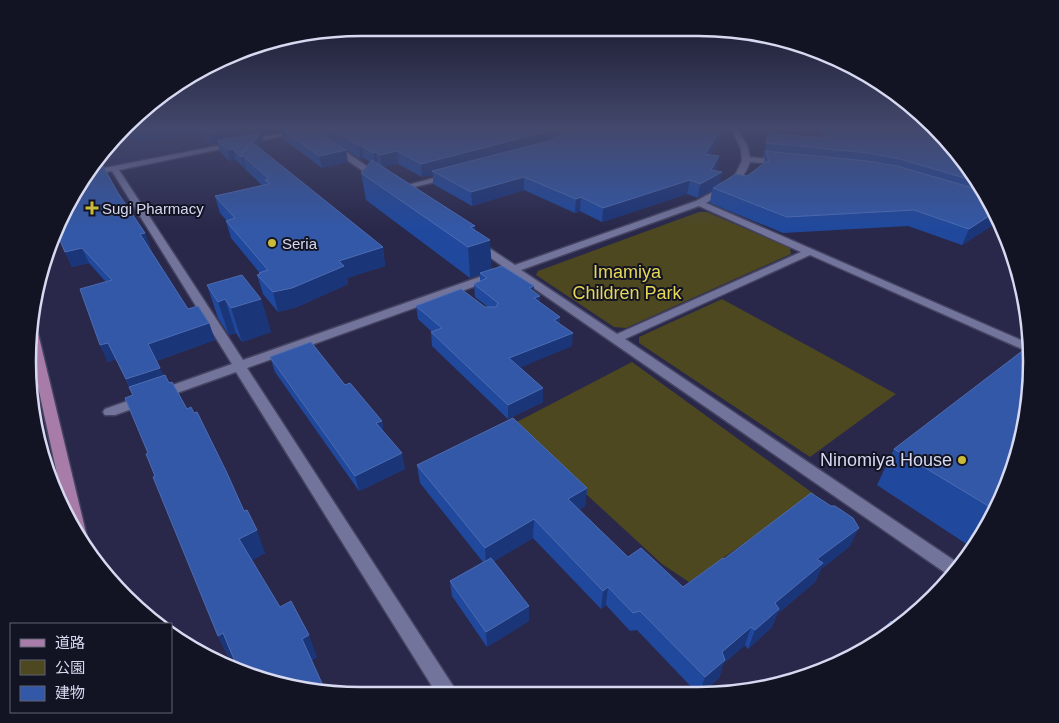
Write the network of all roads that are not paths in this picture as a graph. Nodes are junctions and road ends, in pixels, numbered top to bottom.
1 (150, 162) edge
2 (359, 162) edge
3 (746, 162) edge
4 (776, 162) edge
5 (793, 164) edge
6 (114, 169) junction
7 (98, 172) edge
8 (454, 174) edge
9 (397, 189) junction
10 (413, 200) edge
11 (699, 203) junction
12 (468, 238) edge
13 (809, 252) junction
14 (514, 269) junction
15 (616, 339) junction
16 (1022, 346) edge
17 (36, 353) edge
18 (241, 367) junction
19 (110, 412) dead end
20 (73, 510) edge
21 (950, 567) edge
22 (444, 687) edge

1 - 6 street
2 - 9 street
3 - 11 street
4 - 5 street
6 - 7 street
6 - 18 street
8 - 9 street
9 - 10 street
11 - 13 street
11 - 14 street
12 - 14 street
13 - 15 street
13 - 16 street
14 - 15 street
14 - 18 street
15 - 21 street
17 - 20 main road
18 - 19 street
18 - 22 street

